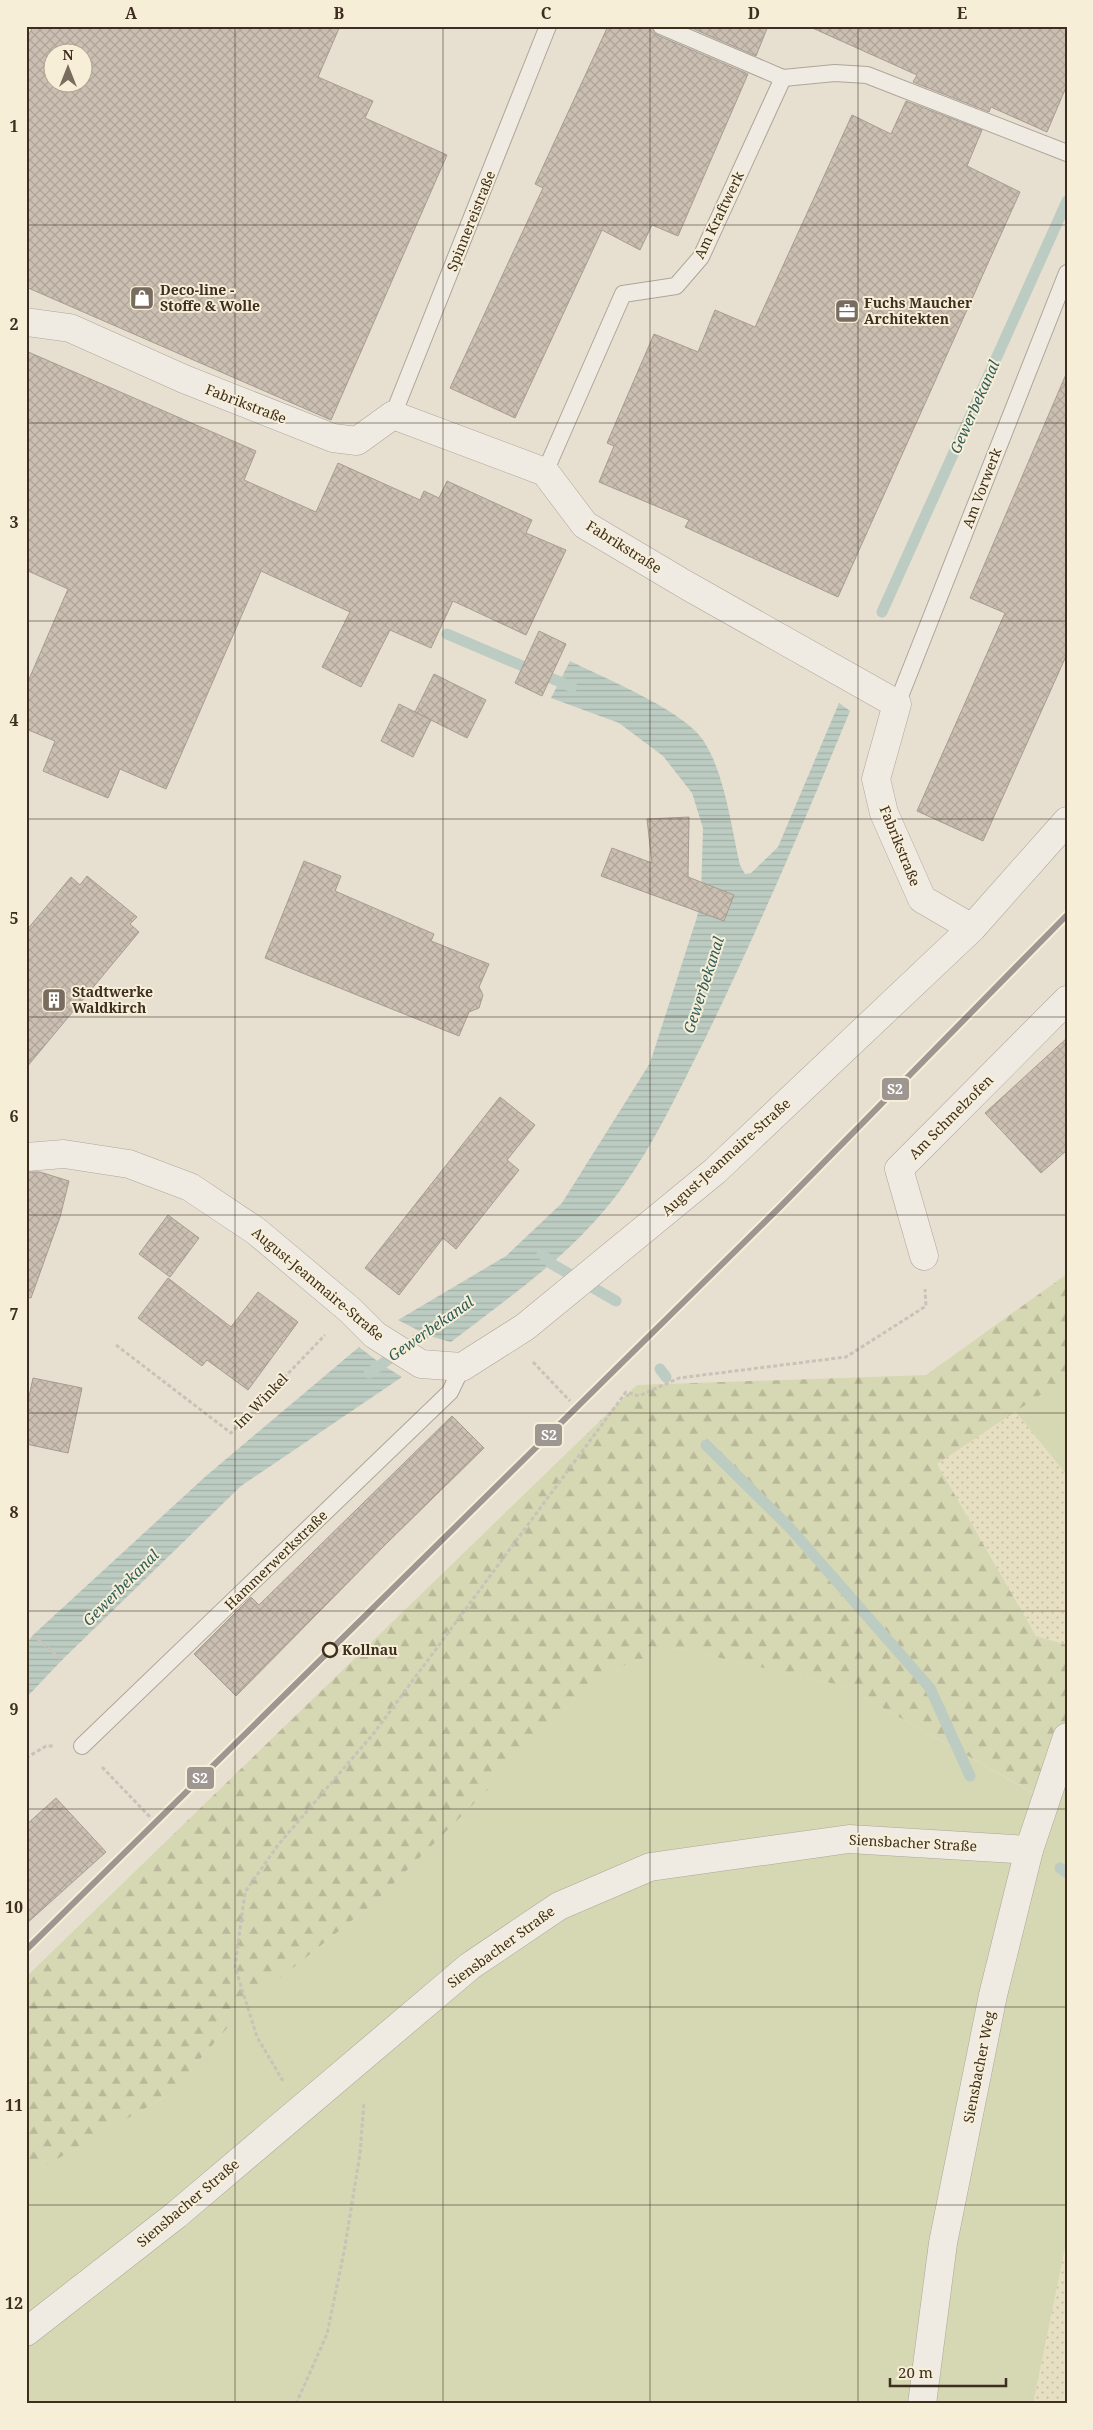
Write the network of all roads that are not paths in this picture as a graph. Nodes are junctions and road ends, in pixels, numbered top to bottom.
1 (548, 26) edge
2 (661, 26) edge
3 (783, 78) junction
4 (1067, 153) edge
5 (1067, 273) edge
6 (26, 322) edge
7 (393, 415) junction
8 (545, 472) junction
9 (897, 704) junction
10 (1067, 821) edge
11 (972, 928) junction
12 (1067, 1000) edge
13 (26, 1157) edge
14 (924, 1256) road end
15 (462, 1367) junction
16 (1067, 1737) edge
17 (82, 1746) road end
18 (1029, 1850) junction
19 (26, 2332) edge
20 (922, 2404) edge

1 - 7 lane, Spinnereistraße
2 - 3 lane
3 - 4 lane
3 - 8 lane, Am Kraftwerk
5 - 9 lane, Am Vorwerk
6 - 7 street, Fabrikstraße
7 - 8 street
8 - 9 street, Fabrikstraße
9 - 11 street, Fabrikstraße
10 - 11 street, August-Jeanmaire-Straße
11 - 15 street, August-Jeanmaire-Straße
12 - 14 street, Am Schmelzofen
13 - 15 street, August-Jeanmaire-Straße
15 - 17 lane, Hammerwerkstraße
16 - 18 street, Siensbacher Weg
18 - 19 street, Siensbacher Straße
18 - 20 street, Siensbacher Weg

